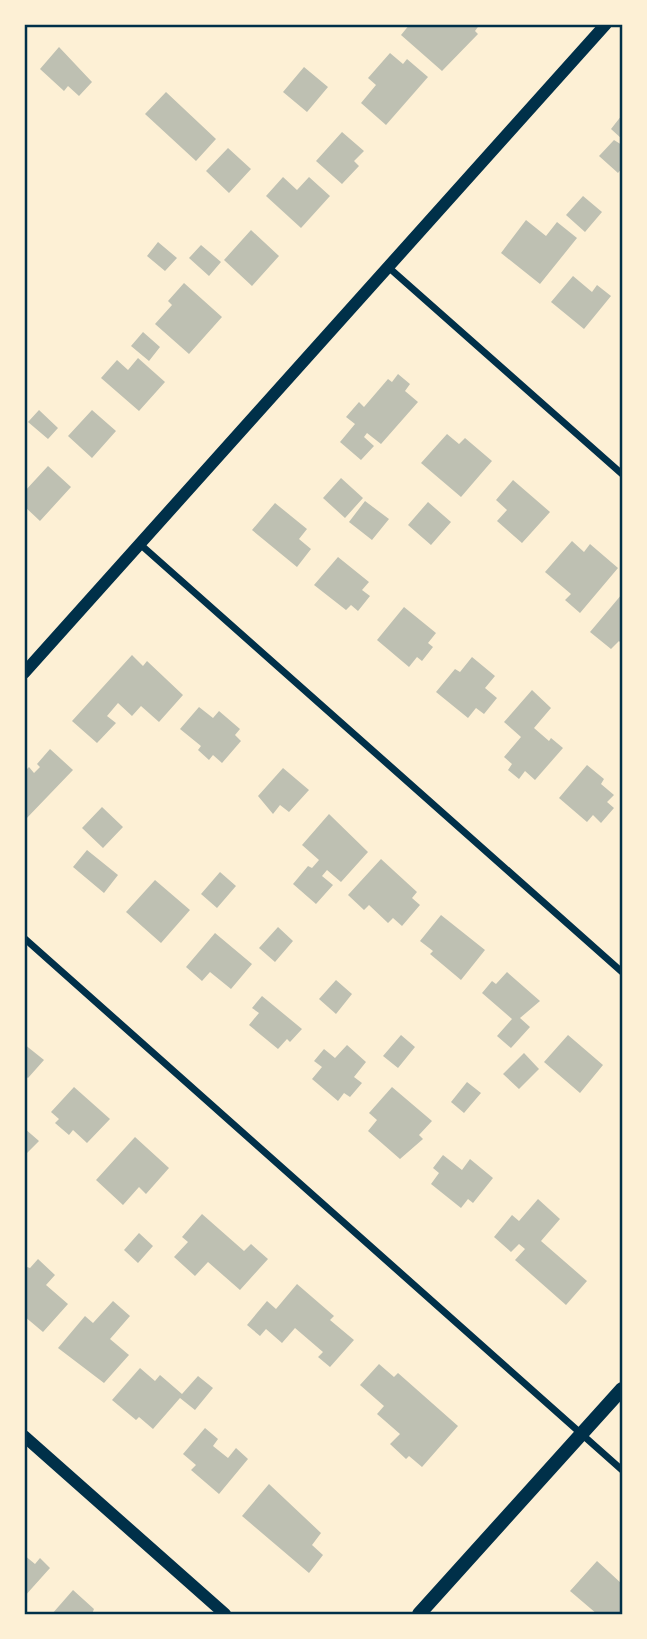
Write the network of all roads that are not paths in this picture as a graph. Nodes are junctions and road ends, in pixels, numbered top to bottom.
1 (606, 24) edge
2 (387, 266) junction
3 (622, 474) edge
4 (141, 545) junction
5 (24, 673) edge
6 (24, 938) edge
7 (622, 972) edge
8 (622, 1389) edge
9 (582, 1435) junction
10 (24, 1436) edge
11 (622, 1470) edge
12 (225, 1615) edge
13 (419, 1615) edge

1 - 2 street
2 - 3 street
2 - 4 street
4 - 5 street
4 - 7 street
6 - 9 street
8 - 9 main road
9 - 11 street
9 - 13 main road
10 - 12 street

